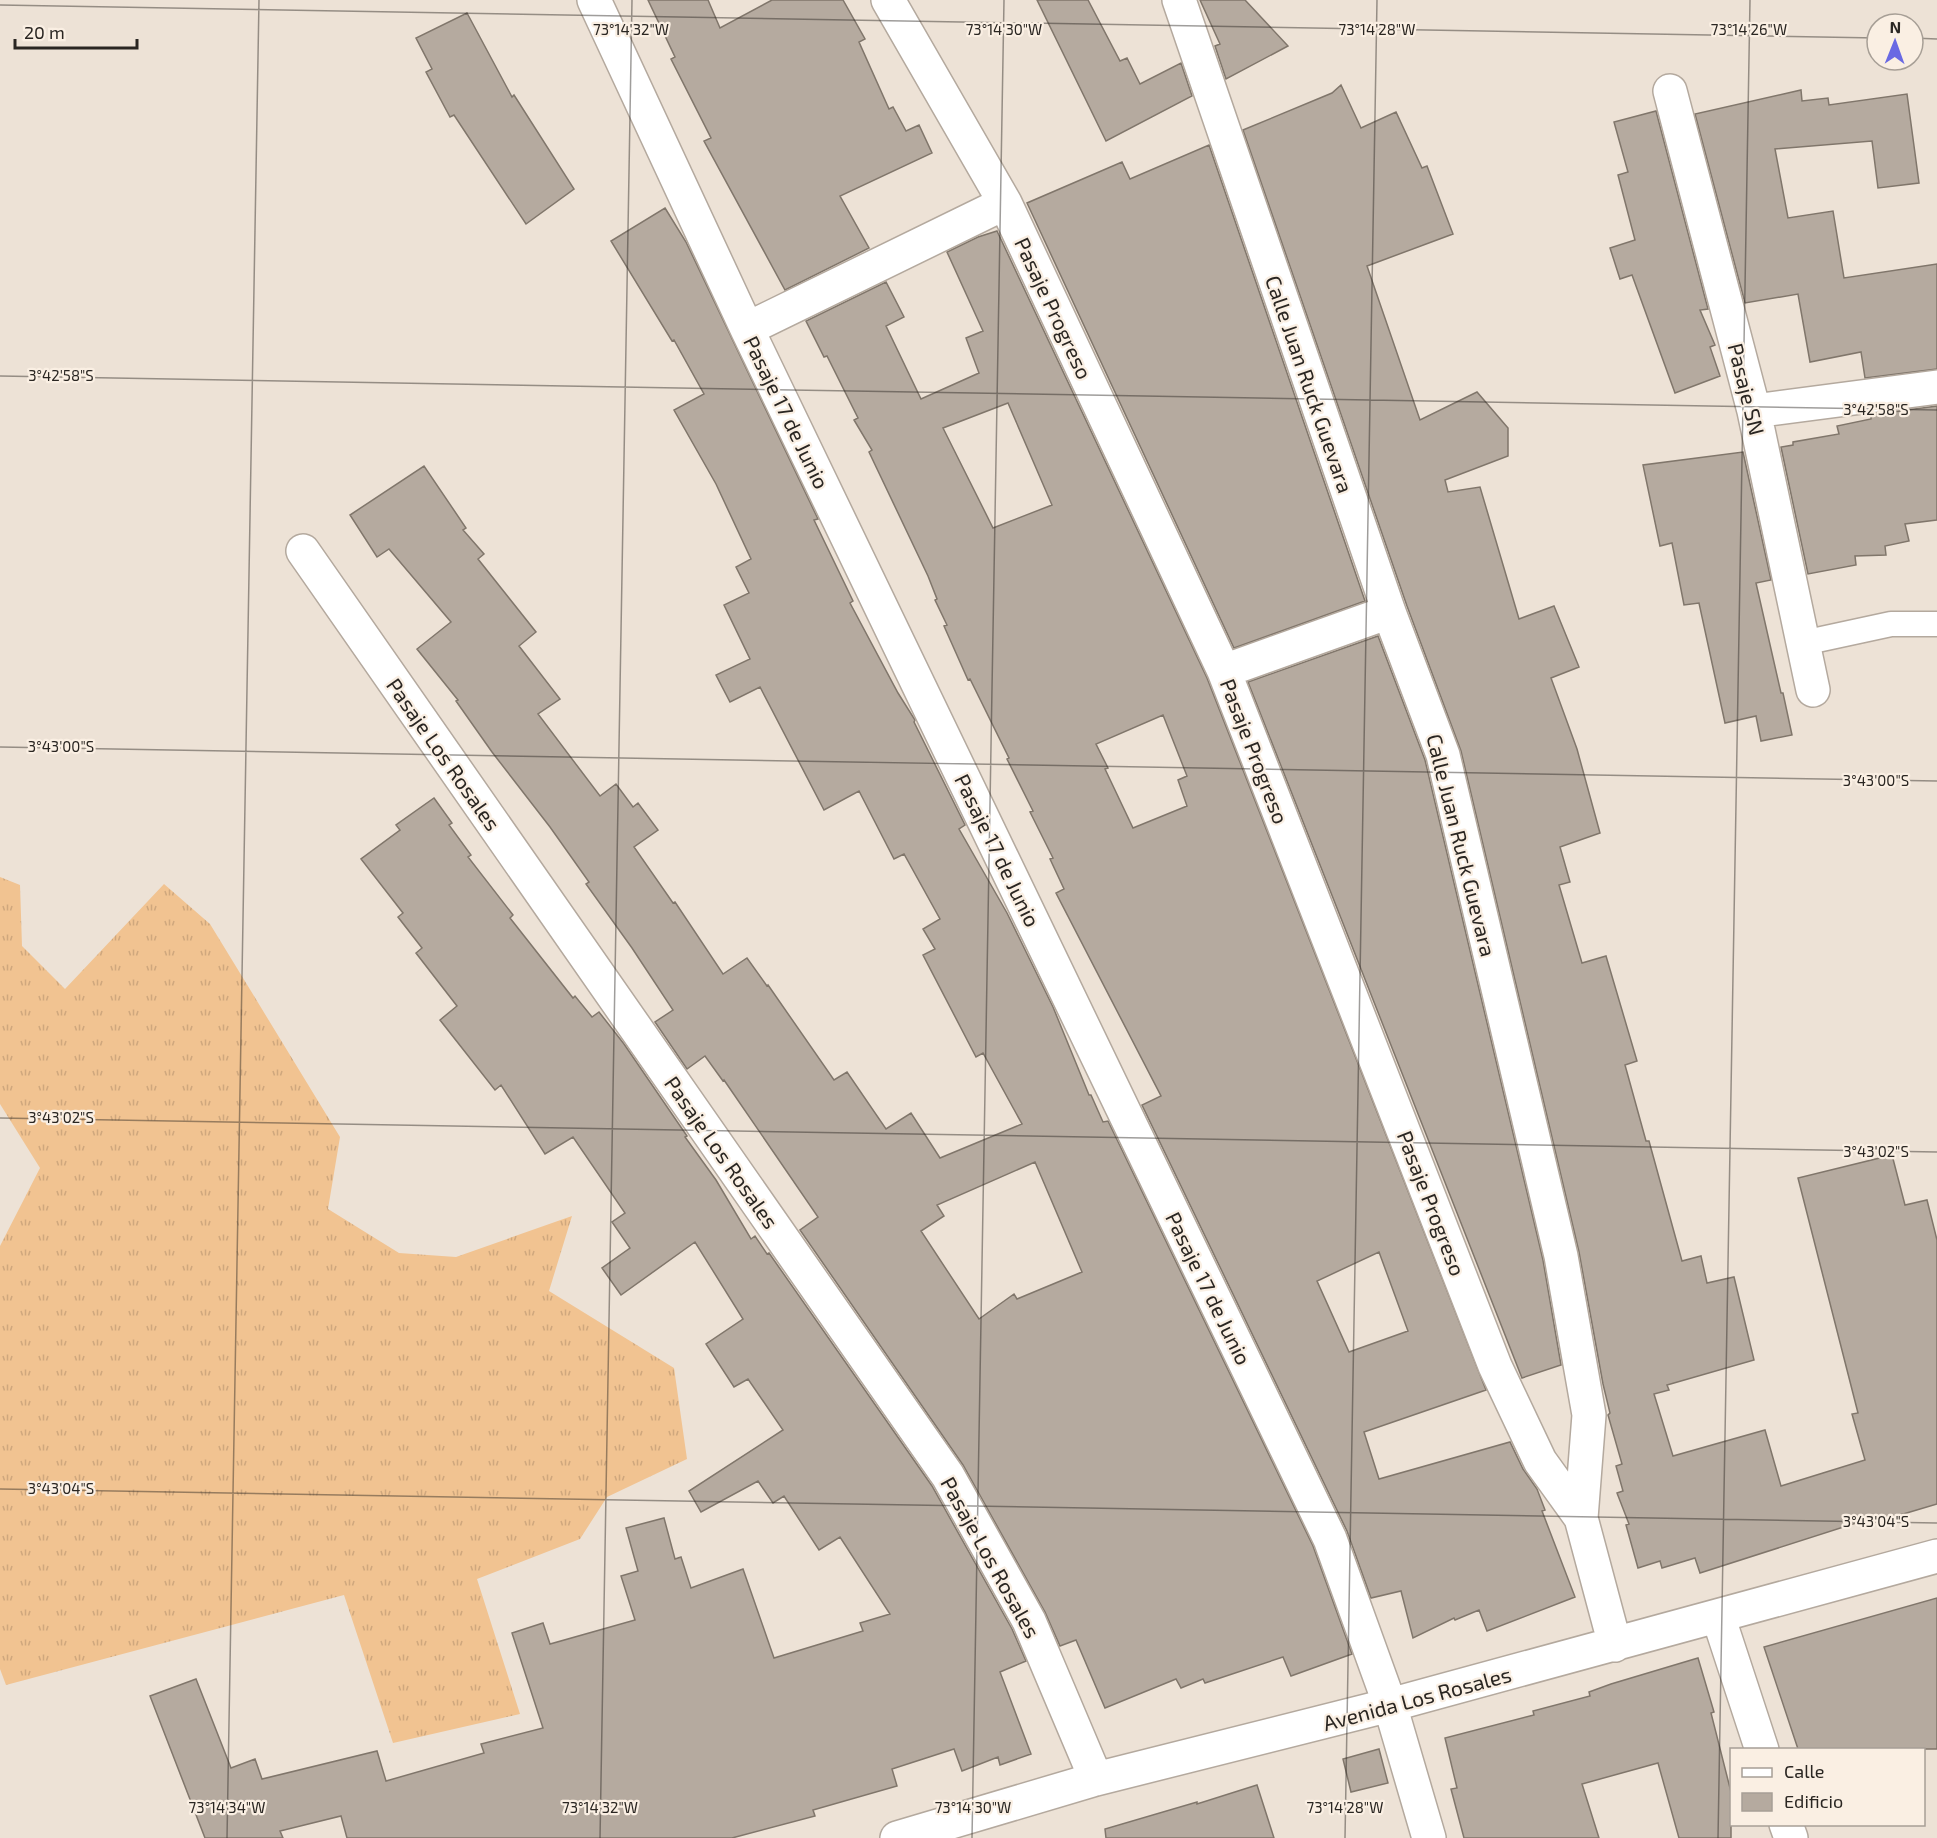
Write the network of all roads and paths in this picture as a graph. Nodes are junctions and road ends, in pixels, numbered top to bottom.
1 (594, 0) edge
2 (888, 0) edge
3 (1179, 0) edge
4 (1670, 91) dead end
5 (1005, 203) junction
6 (747, 329) junction
7 (1937, 387) edge
8 (1754, 411) junction
9 (303, 551) dead end
10 (1389, 612) junction
11 (1937, 624) edge
12 (1803, 643) junction
13 (1224, 671) junction
14 (1812, 690) dead end
15 (1581, 1518) junction
16 (1937, 1556) edge
17 (1718, 1616) junction
18 (1615, 1645) junction
19 (1390, 1706) junction
20 (1761, 1748) edge
21 (1096, 1779) junction
22 (897, 1838) edge
23 (1429, 1838) edge

1 - 6 street, Pasaje 17 de Junio
2 - 5 street, Pasaje Progreso
3 - 10 street, Calle Juan Ruck Guevara
4 - 8 street, Pasaje SN
5 - 6 street
5 - 13 street, Pasaje Progreso
6 - 19 street, Pasaje 17 de Junio
7 - 8 street
8 - 12 street, Pasaje SN
9 - 21 street, Pasaje Los Rosales
10 - 13 street
10 - 15 street, Calle Juan Ruck Guevara
11 - 12 lane
12 - 14 street, Pasaje SN
13 - 15 street, Pasaje Progreso
15 - 18 street, Calle Juan Ruck Guevara
16 - 17 street, Avenida Los Rosales
17 - 18 street, Avenida Los Rosales
17 - 20 street
18 - 19 street, Avenida Los Rosales
19 - 21 street, Avenida Los Rosales
19 - 23 street, Pasaje 17 de Junio
21 - 22 street, Avenida Los Rosales

